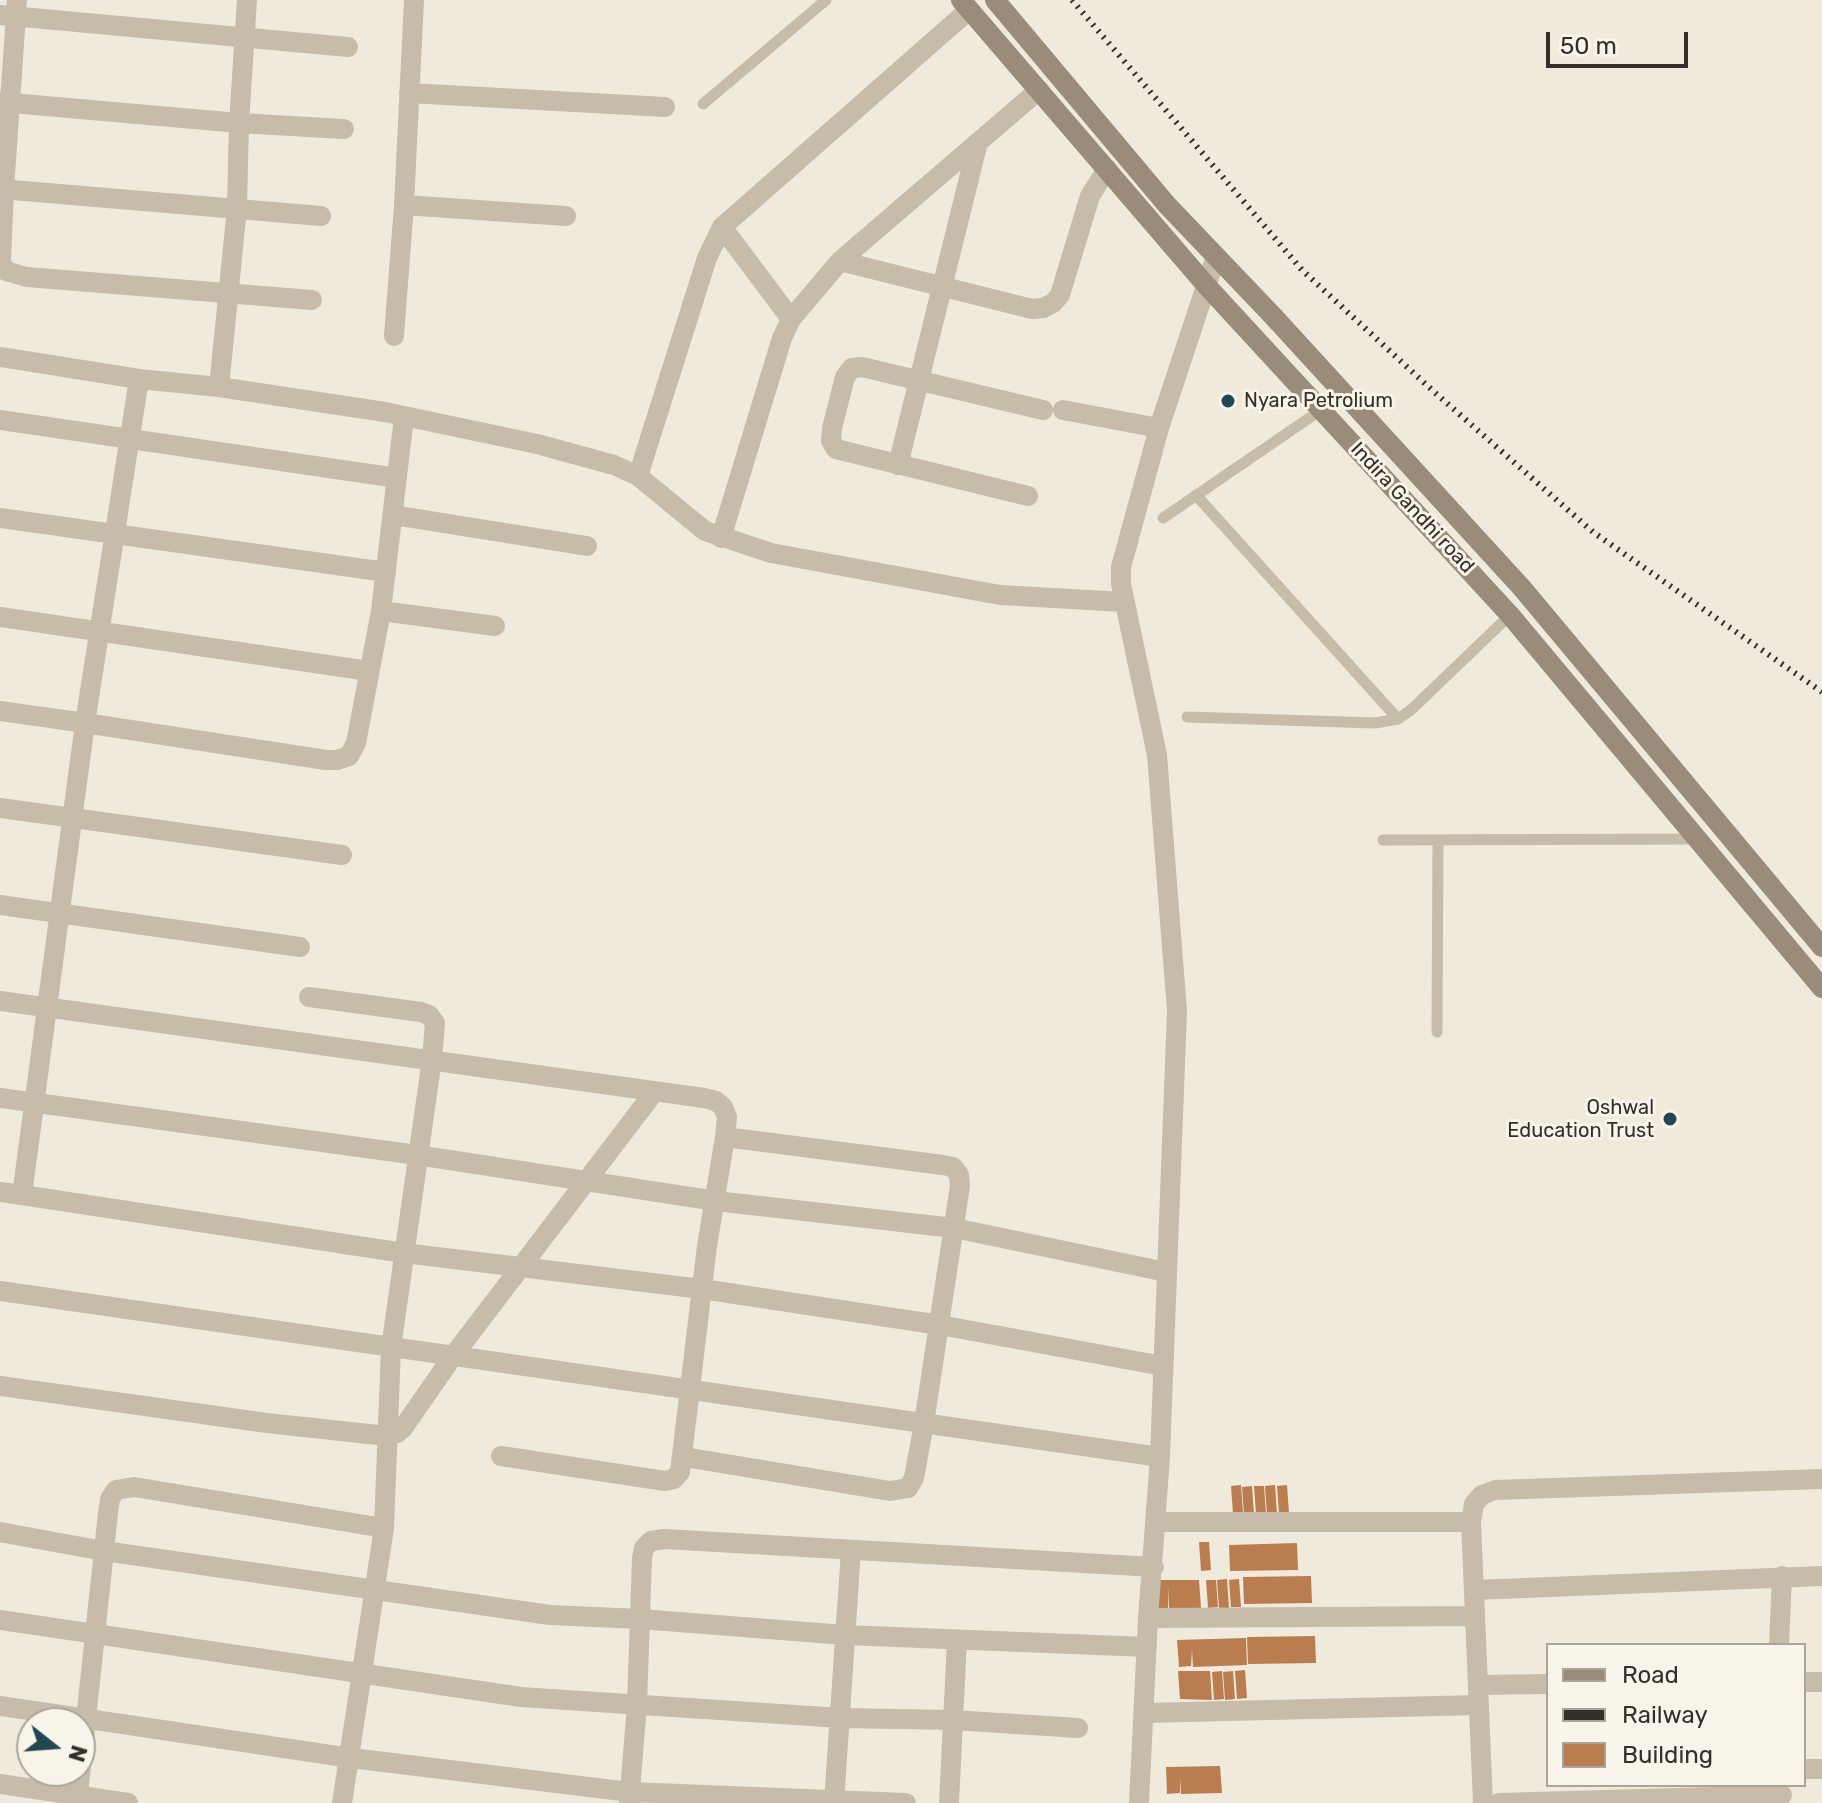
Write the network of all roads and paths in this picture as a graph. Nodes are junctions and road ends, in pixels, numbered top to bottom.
1 (247, 0) edge
2 (414, 0) edge
3 (826, 0) edge
4 (995, 0) edge
5 (965, 5) edge
6 (11, 11) edge
7 (244, 37) junction
8 (348, 47) dead end
9 (1039, 90) junction
10 (409, 93) junction
11 (5, 102) edge
12 (703, 104) dead end
13 (665, 107) dead end
14 (239, 123) junction
15 (344, 129) dead end
16 (978, 142) junction
17 (1107, 169) junction
18 (2, 189) edge
19 (404, 205) junction
20 (237, 208) junction
21 (321, 216) dead end
22 (566, 216) dead end
23 (722, 227) junction
24 (1216, 256) junction
25 (840, 261) junction
26 (3, 271) edge
27 (1205, 284) junction
28 (944, 287) junction
29 (227, 295) junction
30 (312, 300) dead end
31 (791, 319) junction
32 (394, 336) dead end
33 (0, 357) edge
34 (139, 379) junction
35 (920, 381) junction
36 (219, 387) junction
37 (1321, 410) junction
38 (404, 417) junction
39 (0, 420) edge
40 (1159, 428) junction
41 (130, 437) junction
42 (898, 465) junction
43 (638, 476) junction
44 (397, 478) junction
45 (1196, 495) junction
46 (1028, 496) dead end
47 (393, 515) junction
48 (0, 518) edge
49 (1163, 518) dead end
50 (115, 533) junction
51 (721, 538) junction
52 (587, 546) dead end
53 (386, 572) junction
54 (1124, 602) junction
55 (381, 611) junction
56 (1510, 615) junction
57 (0, 617) edge
58 (495, 626) dead end
59 (99, 632) junction
60 (369, 671) junction
61 (0, 711) edge
62 (1187, 717) dead end
63 (1398, 719) junction
64 (85, 723) junction
65 (0, 808) edge
66 (73, 818) junction
67 (1699, 839) junction
68 (1383, 840) dead end
69 (1438, 840) junction
70 (342, 855) dead end
71 (0, 905) edge
72 (61, 913) junction
73 (300, 947) dead end
74 (1822, 947) edge
75 (1822, 988) edge
76 (309, 997) dead end
77 (0, 1001) edge
78 (49, 1008) junction
79 (1437, 1032) dead end
80 (432, 1059) junction
81 (655, 1091) junction
82 (0, 1098) edge
83 (36, 1104) junction
84 (725, 1137) junction
85 (417, 1155) junction
86 (586, 1182) junction
87 (0, 1192) edge
88 (22, 1195) junction
89 (716, 1201) junction
90 (954, 1228) junction
91 (404, 1253) junction
92 (521, 1267) junction
93 (1166, 1272) junction
94 (702, 1289) junction
95 (0, 1291) edge
96 (940, 1325) junction
97 (391, 1348) junction
98 (453, 1356) junction
99 (1163, 1366) junction
100 (0, 1386) edge
101 (690, 1390) junction
102 (924, 1423) junction
103 (387, 1436) junction
104 (501, 1456) dead end
105 (684, 1457) junction
106 (1160, 1457) junction
107 (1822, 1479) edge
108 (1157, 1522) junction
109 (1471, 1522) junction
110 (384, 1528) junction
111 (0, 1532) edge
112 (851, 1550) junction
113 (104, 1551) junction
114 (1154, 1567) junction
115 (1782, 1576) junction
116 (1822, 1576) edge
117 (377, 1590) junction
118 (1475, 1590) junction
119 (1475, 1616) junction
120 (1148, 1618) junction
121 (640, 1619) junction
122 (0, 1620) edge
123 (97, 1634) junction
124 (845, 1635) junction
125 (957, 1640) junction
126 (1779, 1643) edge
127 (1147, 1647) junction
128 (364, 1675) junction
129 (1546, 1684) edge
130 (1479, 1695) junction
131 (637, 1705) junction
132 (88, 1707) edge
133 (1145, 1713) junction
134 (841, 1718) junction
135 (96, 1720) edge
136 (953, 1720) junction
137 (1078, 1728) dead end
138 (351, 1758) junction
139 (0, 1784) edge
140 (1782, 1794) edge
141 (629, 1797) edge
142 (78, 1798) edge
143 (834, 1802) edge
144 (128, 1803) edge
145 (342, 1803) edge
146 (906, 1803) edge
147 (949, 1803) edge
148 (1139, 1803) edge
149 (1483, 1803) edge
150 (1499, 1803) edge

1 - 7 street
2 - 10 street
3 - 12 lane
4 - 24 main road, Indira Gandhi road
5 - 9 main road, Indira Gandhi road
5 - 23 street
6 - 7 street
6 - 11 street
7 - 8 street
7 - 14 street
9 - 16 street
9 - 17 main road, Indira Gandhi road
10 - 13 street
10 - 19 street
11 - 14 street
11 - 18 street
14 - 15 street
14 - 20 street
16 - 25 street
16 - 28 street
17 - 27 main road, Indira Gandhi road
17 - 28 street
18 - 20 street
18 - 26 street
19 - 22 street
19 - 32 street
20 - 21 street
20 - 29 street
23 - 31 street
23 - 43 street
24 - 27 street
24 - 74 main road, Indira Gandhi road
25 - 28 street
25 - 31 street
26 - 29 street
27 - 37 main road, Indira Gandhi road
27 - 40 street
28 - 35 street
29 - 30 street
29 - 36 street
31 - 51 street
33 - 34 street
34 - 36 street
34 - 41 street
35 - 40 street
35 - 42 street
35 - 42 street
36 - 38 street
37 - 45 lane
37 - 56 main road, Indira Gandhi road
38 - 43 street
38 - 44 street
39 - 41 street
40 - 54 street
41 - 44 street
41 - 50 street
42 - 46 street
43 - 51 street
44 - 47 street
45 - 49 lane
45 - 63 lane
47 - 52 street
47 - 53 street
48 - 50 street
50 - 53 street
50 - 59 street
51 - 54 street
53 - 55 street
54 - 93 street
55 - 58 street
55 - 60 street
56 - 63 lane
56 - 67 main road, Indira Gandhi road
57 - 59 street
59 - 60 street
59 - 64 street
60 - 64 street
61 - 64 street
62 - 63 lane
64 - 66 street
65 - 66 street
66 - 70 street
66 - 72 street
67 - 69 lane
67 - 75 main road, Indira Gandhi road
68 - 69 lane
69 - 79 lane
71 - 72 street
72 - 73 street
72 - 78 street
76 - 80 street
77 - 78 street
78 - 80 street
78 - 83 street
80 - 81 street
80 - 85 street
81 - 84 street
81 - 86 street
82 - 83 street
83 - 85 street
83 - 88 street
84 - 89 street
84 - 90 street
85 - 86 street
85 - 91 street
86 - 89 street
86 - 92 street
87 - 88 street
88 - 91 street
89 - 90 street
89 - 94 street
90 - 93 street
90 - 96 street
91 - 92 street
91 - 97 street
92 - 94 street
92 - 98 street
93 - 99 street
94 - 96 street
94 - 101 street
95 - 97 street
96 - 99 street
96 - 102 street
97 - 98 street
97 - 103 street
98 - 101 street
98 - 103 street
99 - 106 street
100 - 103 street
101 - 102 street
101 - 105 street
102 - 105 street
102 - 106 street
103 - 110 street
104 - 105 street
106 - 108 street
107 - 109 street
108 - 109 street
108 - 114 street
109 - 118 street
110 - 113 street
110 - 117 street
111 - 113 street
112 - 114 street
112 - 121 street
112 - 124 street
113 - 117 street
113 - 123 street
114 - 120 street
115 - 116 street
115 - 118 street
115 - 126 street
117 - 121 street
117 - 128 street
118 - 119 street
119 - 120 street
119 - 130 street
120 - 127 street
121 - 124 street
121 - 131 street
122 - 123 street
123 - 128 street
123 - 132 street
124 - 125 street
124 - 134 street
125 - 127 street
125 - 136 street
127 - 133 street
128 - 131 street
128 - 138 street
129 - 130 street
130 - 133 street
130 - 149 street
131 - 134 street
131 - 141 street
133 - 148 street
134 - 136 street
134 - 143 street
135 - 138 street
136 - 137 street
136 - 147 street
138 - 141 street
138 - 145 street
139 - 142 street
140 - 150 street
141 - 143 street
142 - 144 street
143 - 146 street

